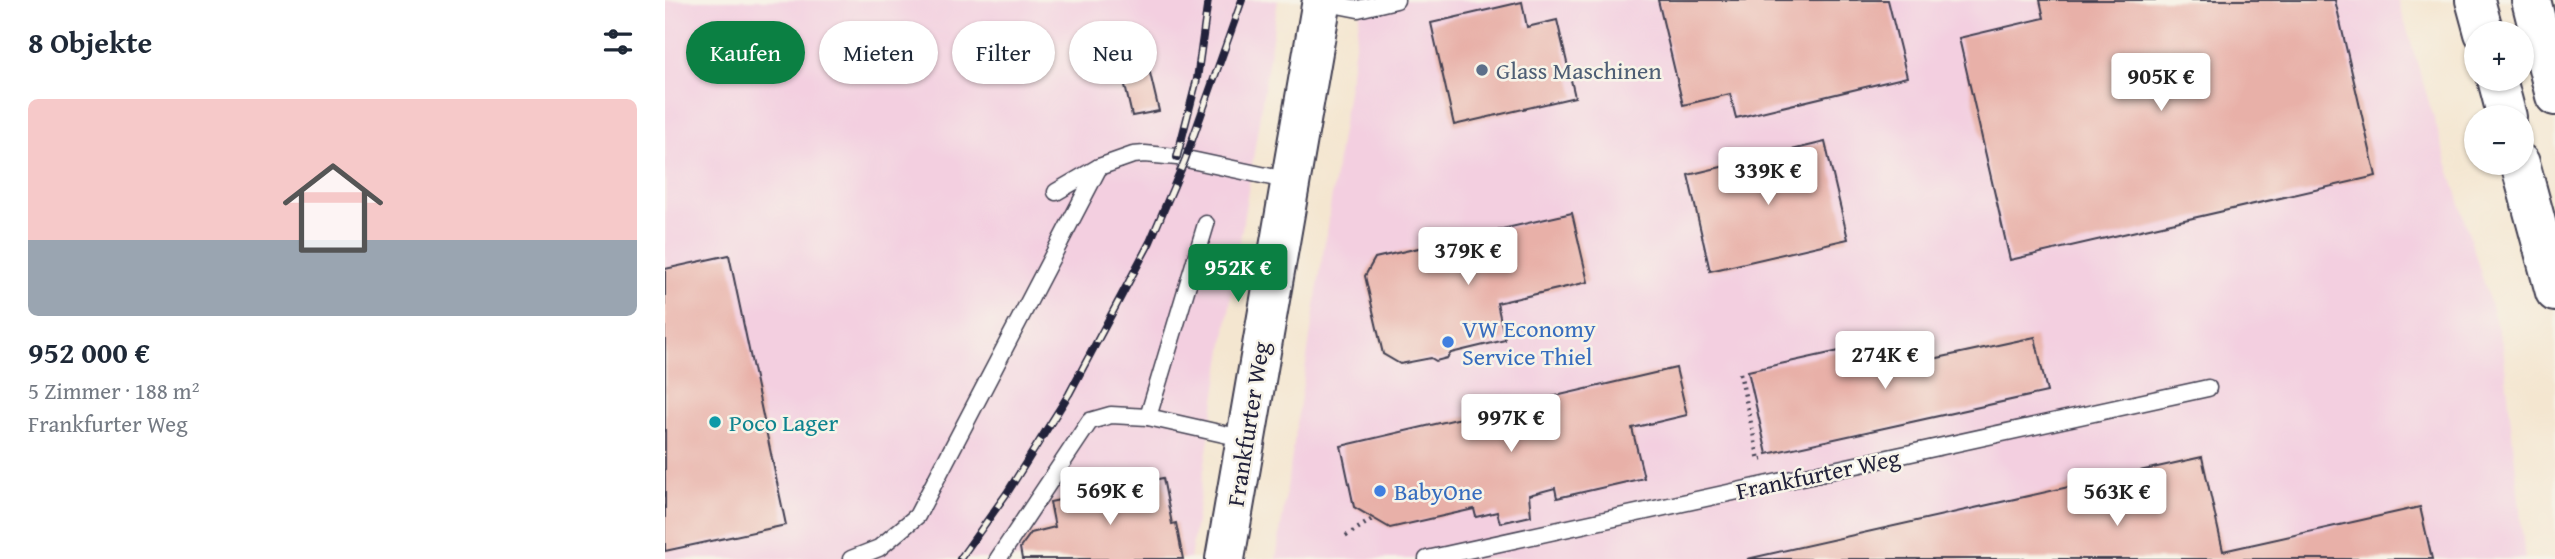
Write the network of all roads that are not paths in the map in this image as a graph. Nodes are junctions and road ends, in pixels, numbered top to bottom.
1 (1396, 0) edge
2 (2475, 0) edge
3 (2531, 0) edge
4 (1322, 1) edge
5 (2481, 21) edge
6 (2555, 96) edge
7 (1099, 167) junction
8 (2523, 175) edge
9 (1290, 181) junction
10 (1056, 191) dead end
11 (1206, 224) dead end
12 (2555, 292) edge
13 (2208, 388) dead end
14 (1148, 417) junction
15 (1246, 439) junction
16 (1499, 552) edge
17 (852, 559) edge
18 (997, 559) edge
19 (1225, 559) edge
20 (1427, 559) edge

1 - 4 lane
2 - 5 main road
3 - 6 main road
4 - 9 main road, Frankfurter Weg
7 - 9 lane
7 - 10 lane
7 - 17 lane
8 - 12 main road
9 - 15 main road, Frankfurter Weg
11 - 14 lane
13 - 16 lane, Frankfurter Weg
14 - 15 lane
14 - 18 lane
15 - 19 main road, Frankfurter Weg
16 - 20 lane, Frankfurter Weg

